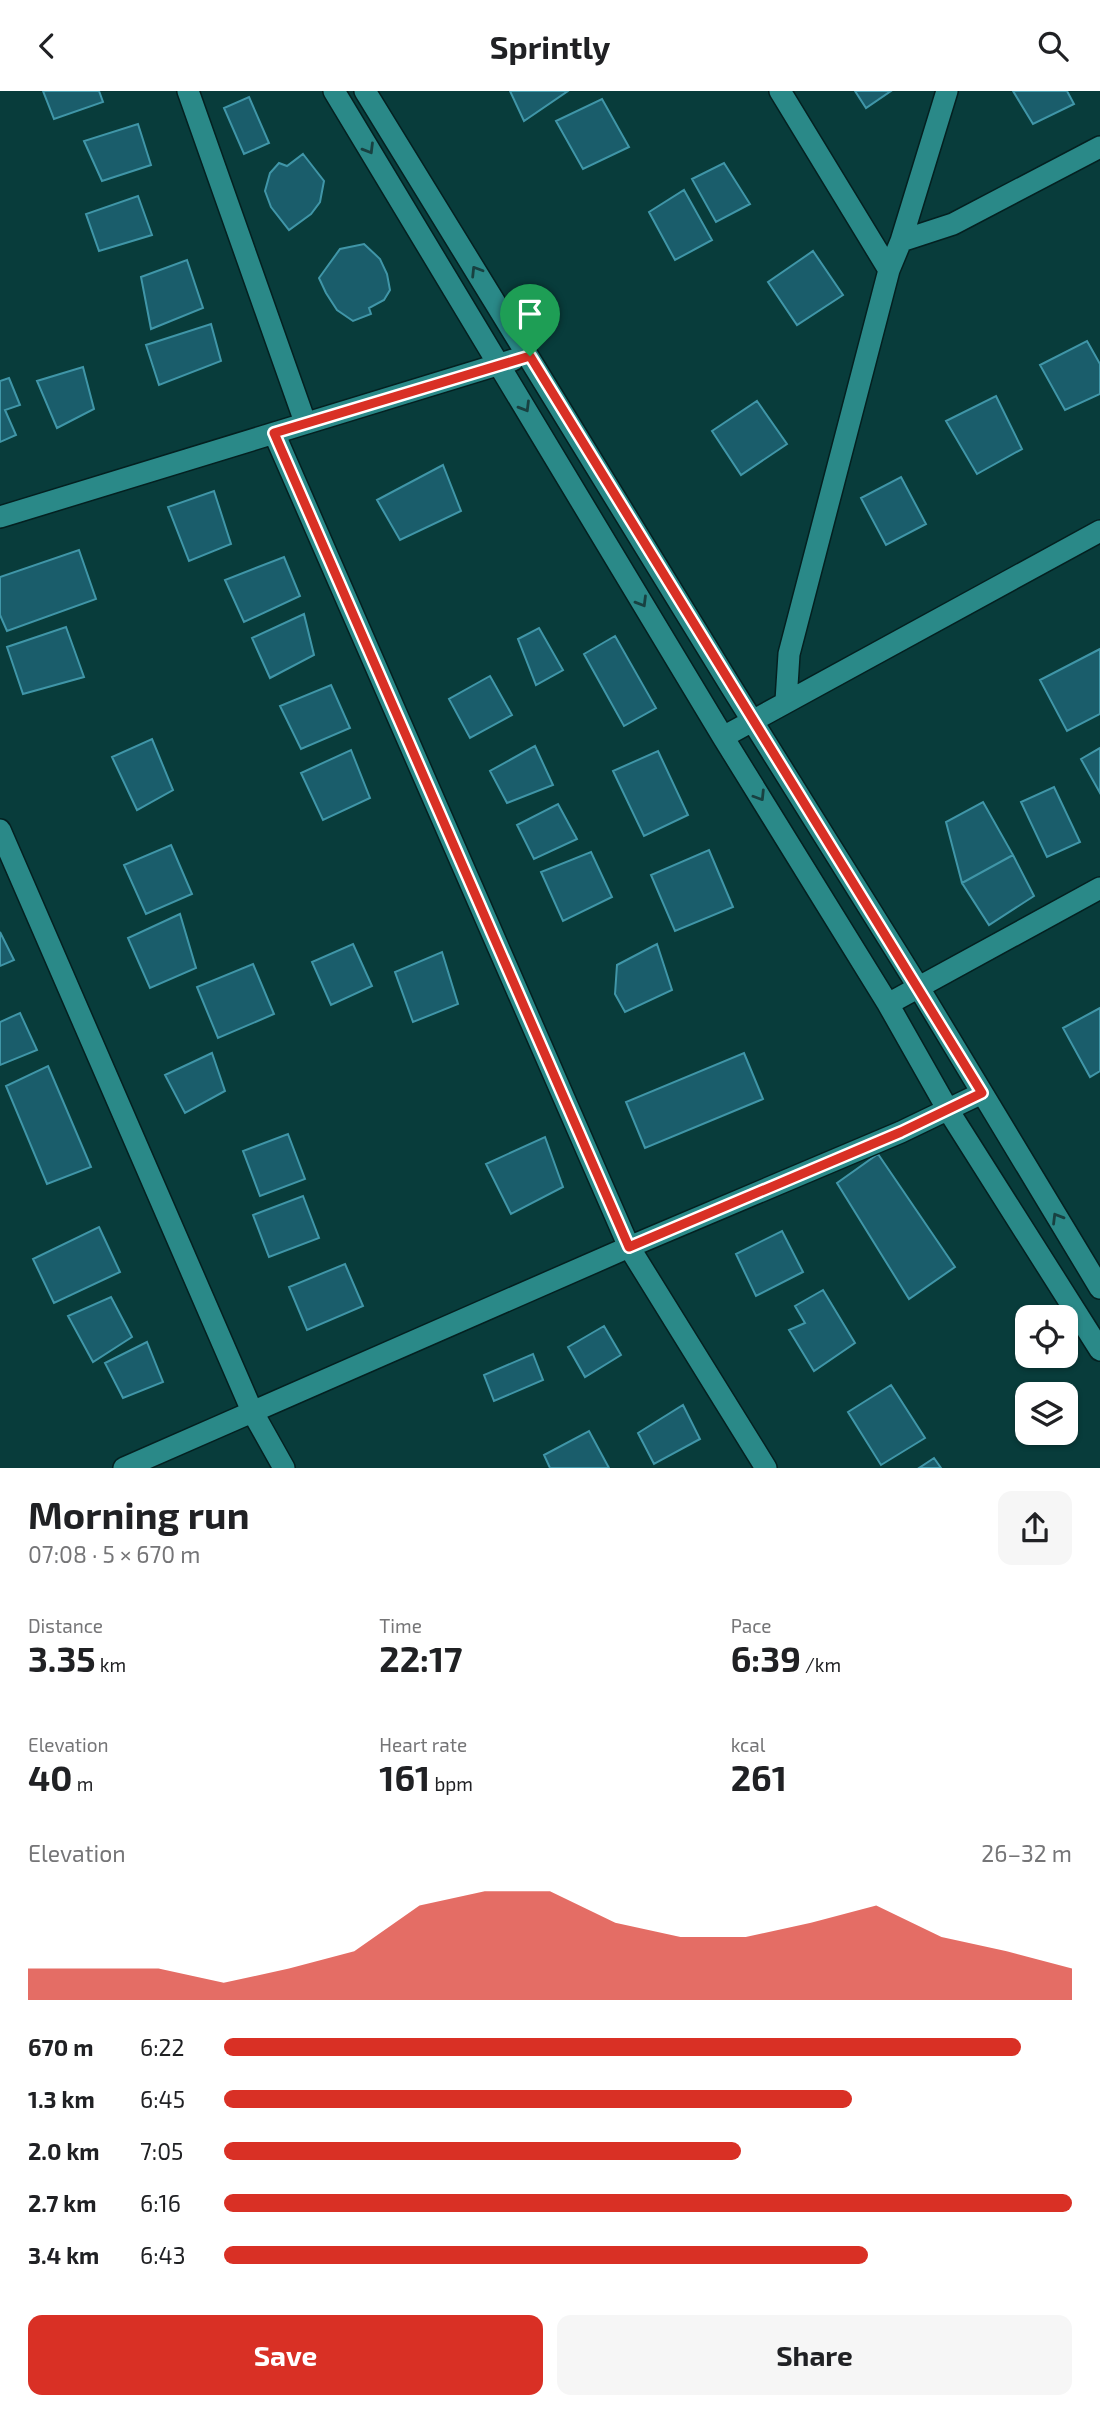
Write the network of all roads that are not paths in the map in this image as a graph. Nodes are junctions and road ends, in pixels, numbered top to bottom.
1 (188, 91) edge
2 (334, 91) edge
3 (365, 91) edge
4 (780, 91) edge
5 (947, 91) edge
6 (1100, 147) edge
7 (901, 241) junction
8 (889, 270) junction
9 (530, 356) junction
10 (500, 363) junction
11 (305, 422) junction
12 (274, 433) junction
13 (0, 517) edge
14 (1100, 531) edge
15 (786, 701) junction
16 (752, 719) junction
17 (723, 737) junction
18 (0, 830) edge
19 (1100, 888) edge
20 (919, 988) junction
21 (888, 1004) junction
22 (982, 1093) junction
23 (948, 1110) junction
24 (629, 1247) junction
25 (1098, 1279) edge
26 (1065, 1293) junction
27 (1100, 1350) edge
28 (252, 1411) junction
29 (124, 1468) edge
30 (284, 1468) edge
31 (766, 1468) edge

1 - 11 street
2 -> 10 street
9 -> 3 street
4 - 8 street
5 - 7 street
6 - 7 street
7 - 8 street
8 - 15 street
9 - 10 street
9 - 16 street
10 - 11 street
10 -> 17 street
11 - 12 street
12 - 13 street
12 - 24 street
14 - 15 street
15 - 16 street
16 - 17 street
16 - 20 street
17 -> 21 street
18 - 28 street
19 - 20 street
20 - 21 street
20 - 22 street
21 - 23 street
22 - 23 street
25 -> 22 street
23 - 24 street
23 - 26 street
24 - 28 street
24 - 31 street
25 - 26 street
26 - 27 street
28 - 29 street
28 - 30 street

